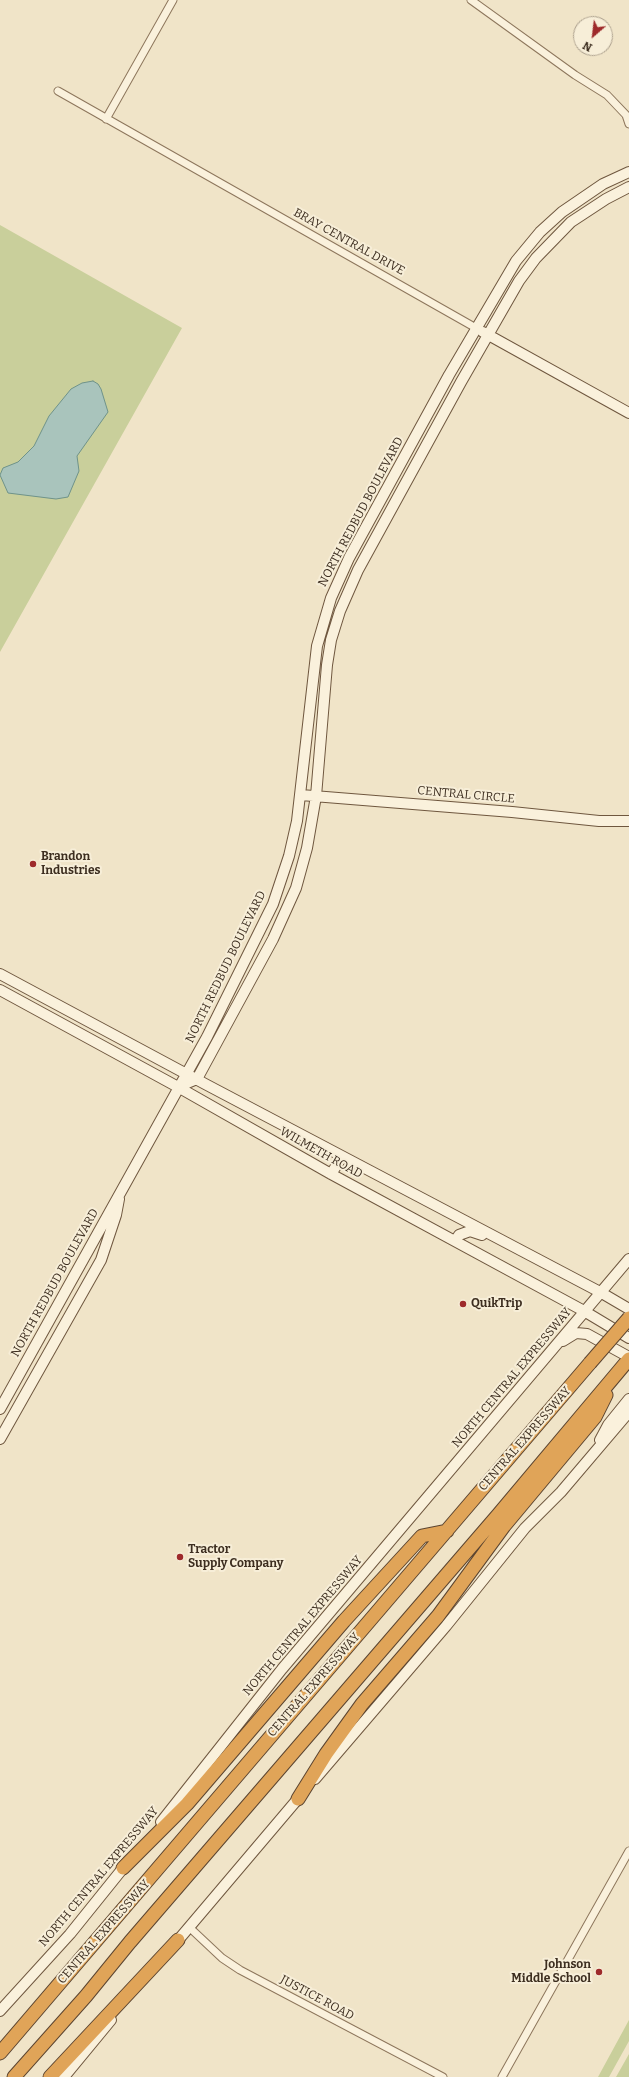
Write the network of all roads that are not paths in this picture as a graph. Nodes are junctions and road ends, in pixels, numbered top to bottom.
1 (173, 0) edge
2 (471, 0) edge
3 (58, 91) dead end
4 (106, 119) junction
5 (629, 124) edge
6 (629, 172) edge
7 (629, 187) edge
8 (476, 328) junction
9 (488, 335) junction
10 (629, 413) edge
11 (402, 459) junction
12 (414, 466) junction
13 (325, 614) junction
14 (337, 618) junction
15 (301, 795) junction
16 (316, 796) junction
17 (629, 821) edge
18 (0, 974) edge
19 (0, 990) edge
20 (186, 1074) junction
21 (197, 1080) junction
22 (178, 1087) junction
23 (342, 1157) junction
24 (331, 1174) junction
25 (121, 1191) junction
26 (455, 1241) junction
27 (629, 1259) edge
28 (551, 1267) junction
29 (600, 1292) junction
30 (629, 1309) edge
31 (584, 1311) junction
32 (629, 1318) edge
33 (629, 1338) edge
34 (559, 1343) junction
35 (626, 1362) edge
36 (629, 1398) edge
37 (0, 1409) edge
38 (629, 1412) edge
39 (0, 1439) edge
40 (587, 1462) junction
41 (447, 1530) junction
42 (298, 1799) junction
43 (629, 1851) edge
44 (123, 1868) junction
45 (188, 1928) junction
46 (178, 1940) junction
47 (0, 2011) edge
48 (0, 2053) edge
49 (14, 2077) edge
50 (50, 2077) edge
51 (64, 2077) edge
52 (443, 2077) edge
53 (502, 2077) edge

1 - 4 street
2 - 5 street
3 - 4 street, BRAY CENTRAL DRIVE
4 - 8 street, BRAY CENTRAL DRIVE
6 - 8 main road, NORTH REDBUD BOULEVARD
7 - 9 main road, NORTH REDBUD BOULEVARD
8 - 9 main road, BRAY CENTRAL DRIVE
8 - 11 main road, NORTH REDBUD BOULEVARD
9 - 10 main road, BRAY CENTRAL DRIVE
9 - 12 main road, NORTH REDBUD BOULEVARD
11 - 12 main road
11 - 13 main road, NORTH REDBUD BOULEVARD
12 - 14 main road, NORTH REDBUD BOULEVARD
13 - 14 main road
13 - 15 main road, NORTH REDBUD BOULEVARD
14 - 16 main road, NORTH REDBUD BOULEVARD
15 - 16 main road, CENTRAL CIRCLE
15 - 20 main road, NORTH REDBUD BOULEVARD
16 - 17 main road, CENTRAL CIRCLE
16 - 21 main road, NORTH REDBUD BOULEVARD
18 - 20 main road, WILMETH ROAD
19 - 22 main road, WILMETH ROAD
20 - 21 main road, WILMETH ROAD
20 - 22 main road, NORTH REDBUD BOULEVARD
21 - 22 main road
21 - 23 main road, WILMETH ROAD
22 - 24 main road, WILMETH ROAD
22 - 25 main road, NORTH REDBUD BOULEVARD
23 - 24 main road
23 - 28 main road, WILMETH ROAD
24 - 26 main road, WILMETH ROAD
25 - 37 main road, NORTH REDBUD BOULEVARD
25 - 39 main road, NORTH REDBUD BOULEVARD
26 - 28 main road
26 - 31 main road, WILMETH ROAD
27 - 29 main road, NORTH CENTRAL EXPRESSWAY
28 - 29 main road, WILMETH ROAD
29 - 30 main road, WILMETH ROAD
29 - 31 main road, NORTH CENTRAL EXPRESSWAY
31 - 33 main road, WILMETH ROAD
31 - 34 main road, NORTH CENTRAL EXPRESSWAY
32 - 41 highway, CENTRAL EXPRESSWAY, bridge
34 - 35 main road
34 - 44 main road, NORTH CENTRAL EXPRESSWAY
35 - 42 highway
35 - 49 highway
36 - 40 main road
38 - 40 main road
40 - 42 main road
41 - 44 highway
41 - 48 highway, CENTRAL EXPRESSWAY
42 - 45 main road
43 - 53 street
44 - 47 main road, NORTH CENTRAL EXPRESSWAY
45 - 46 main road
45 - 52 street, JUSTICE ROAD
46 - 50 highway
46 - 51 main road

